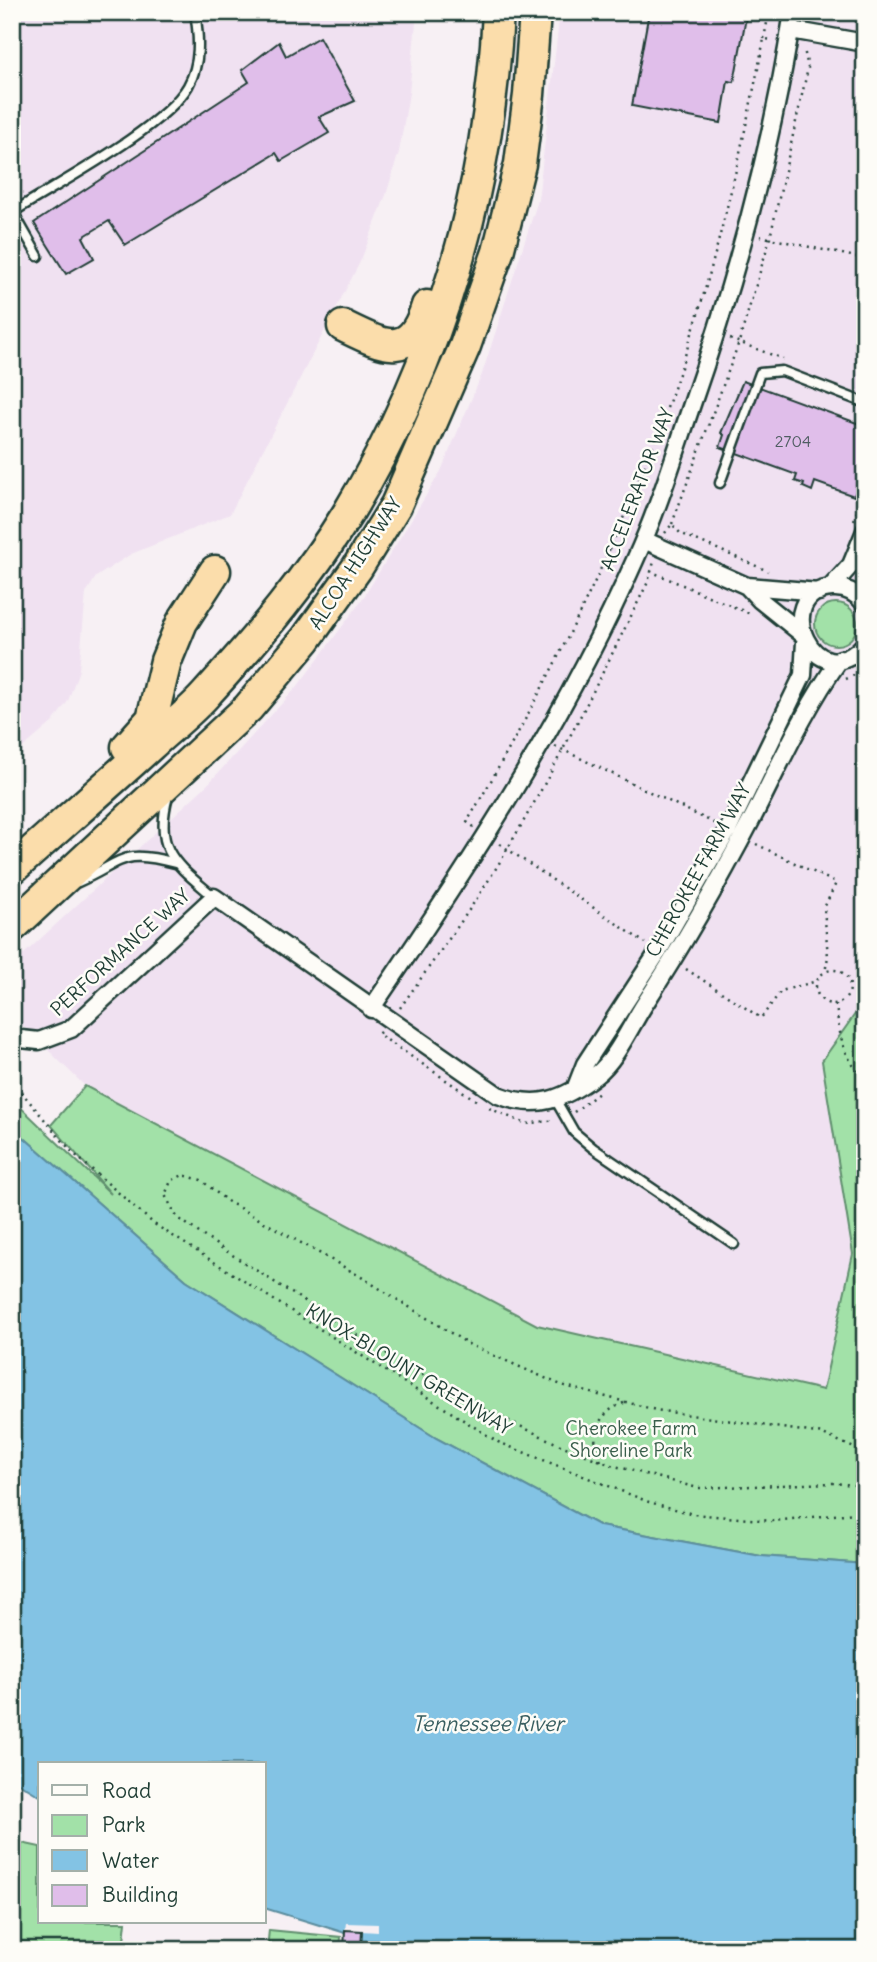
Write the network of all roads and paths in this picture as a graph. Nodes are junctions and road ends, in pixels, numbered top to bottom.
1 (195, 12) edge
2 (490, 12) edge
3 (498, 12) edge
4 (535, 12) edge
5 (769, 12) edge
6 (793, 12) edge
7 (795, 35) junction
8 (764, 39) junction
9 (865, 43) edge
10 (804, 49) junction
11 (746, 233) junction
12 (770, 238) junction
13 (38, 256) dead end
14 (865, 259) edge
15 (694, 325) junction
16 (343, 326) dead end
17 (716, 334) junction
18 (739, 342) junction
19 (789, 361) dead end
20 (865, 403) edge
21 (720, 483) dead end
22 (672, 524) junction
23 (865, 531) edge
24 (651, 544) junction
25 (634, 563) junction
26 (215, 571) dead end
27 (651, 571) junction
28 (775, 574) dead end
29 (747, 586) junction
30 (824, 590) junction
31 (865, 604) edge
32 (760, 618) dead end
33 (803, 638) junction
34 (863, 649) edge
35 (840, 659) junction
36 (865, 670) edge
37 (822, 684) junction
38 (173, 780) junction
39 (720, 811) dead end
40 (714, 823) dead end
41 (487, 835) junction
42 (508, 849) junction
43 (175, 863) junction
44 (13, 869) edge
45 (47, 896) junction
46 (214, 897) junction
47 (12, 927) edge
48 (658, 952) junction
49 (673, 960) junction
50 (817, 982) junction
51 (836, 1004) junction
52 (371, 1009) junction
53 (388, 1020) junction
54 (12, 1038) edge
55 (865, 1080) edge
56 (12, 1081) edge
57 (606, 1086) dead end
58 (576, 1087) junction
59 (555, 1099) junction
60 (564, 1117) junction
61 (734, 1244) dead end
62 (625, 1403) junction
63 (865, 1453) edge
64 (601, 1461) junction
65 (865, 1486) edge
66 (865, 1512) edge

1 - 13 lane
2 - 16 highway
3 - 44 highway, ALCOA HIGHWAY
4 - 38 highway, ALCOA HIGHWAY
5 - 8 path
6 - 7 street, ACCELERATOR WAY
7 - 8 path
7 - 9 street
7 - 10 path
7 - 10 path
7 - 11 street, ACCELERATOR WAY
8 - 15 path
10 - 12 path
11 - 12 path
11 - 17 street, ACCELERATOR WAY
12 - 14 path
12 - 18 path
15 - 17 path
15 - 41 path
17 - 18 path
17 - 24 street, ACCELERATOR WAY
18 - 19 path
18 - 22 path
20 - 21 lane
22 - 24 path
22 - 28 path
23 - 30 street
24 - 25 street, ACCELERATOR WAY
24 - 27 path
24 - 29 street
25 - 27 path
25 - 41 street, ACCELERATOR WAY
26 - 44 highway
27 - 32 path
27 - 42 path
29 - 30 street
29 - 33 street
30 - 31 street
30 - 33 street, CHEROKEE FARM WAY
33 - 35 street
33 - 48 street, CHEROKEE FARM WAY
34 - 35 street
35 - 37 street, CHEROKEE FARM WAY
36 - 37 path
37 - 49 street, CHEROKEE FARM WAY
38 - 43 lane, CHEROKEE FARM WAY
38 - 45 highway, ALCOA HIGHWAY
39 - 40 path
41 - 42 path
41 - 52 street, ACCELERATOR WAY
42 - 48 path
42 - 53 path
43 - 45 lane, CHEROKEE FARM WAY
43 - 46 lane, CHEROKEE FARM WAY
45 - 47 highway, ALCOA HIGHWAY
46 - 52 street, CHEROKEE FARM WAY
46 - 54 street, PERFORMANCE WAY
48 - 58 street, CHEROKEE FARM WAY
49 - 50 path
49 - 58 street, CHEROKEE FARM WAY
50 - 51 path
50 - 51 path
51 - 55 path
52 - 53 street, CHEROKEE FARM WAY
53 - 59 street, CHEROKEE FARM WAY
53 - 60 path
56 - 66 path, KNOX-BLOUNT GREENWAY
57 - 60 path
58 - 59 street, CHEROKEE FARM WAY
59 - 60 lane
60 - 61 lane
62 - 63 path
62 - 64 path
62 - 64 path
64 - 65 path

